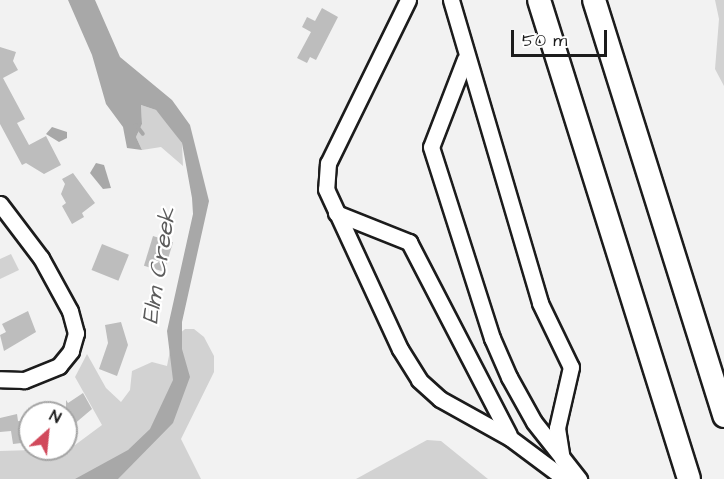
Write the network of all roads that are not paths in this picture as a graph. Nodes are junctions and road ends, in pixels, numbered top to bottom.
1 (408, 0) edge
2 (451, 0) edge
3 (539, 0) edge
4 (594, 0) edge
5 (465, 56) junction
6 (0, 204) edge
7 (336, 213) junction
8 (0, 379) edge
9 (724, 416) edge
10 (510, 438) junction
11 (562, 459) junction
12 (565, 479) edge
13 (579, 479) edge
14 (689, 479) edge

1 - 7 street
2 - 5 street
3 - 14 highway
4 - 9 highway
5 - 11 street
5 - 11 street
6 - 8 street
7 - 10 street
7 - 10 street
10 - 12 street
11 - 13 street

